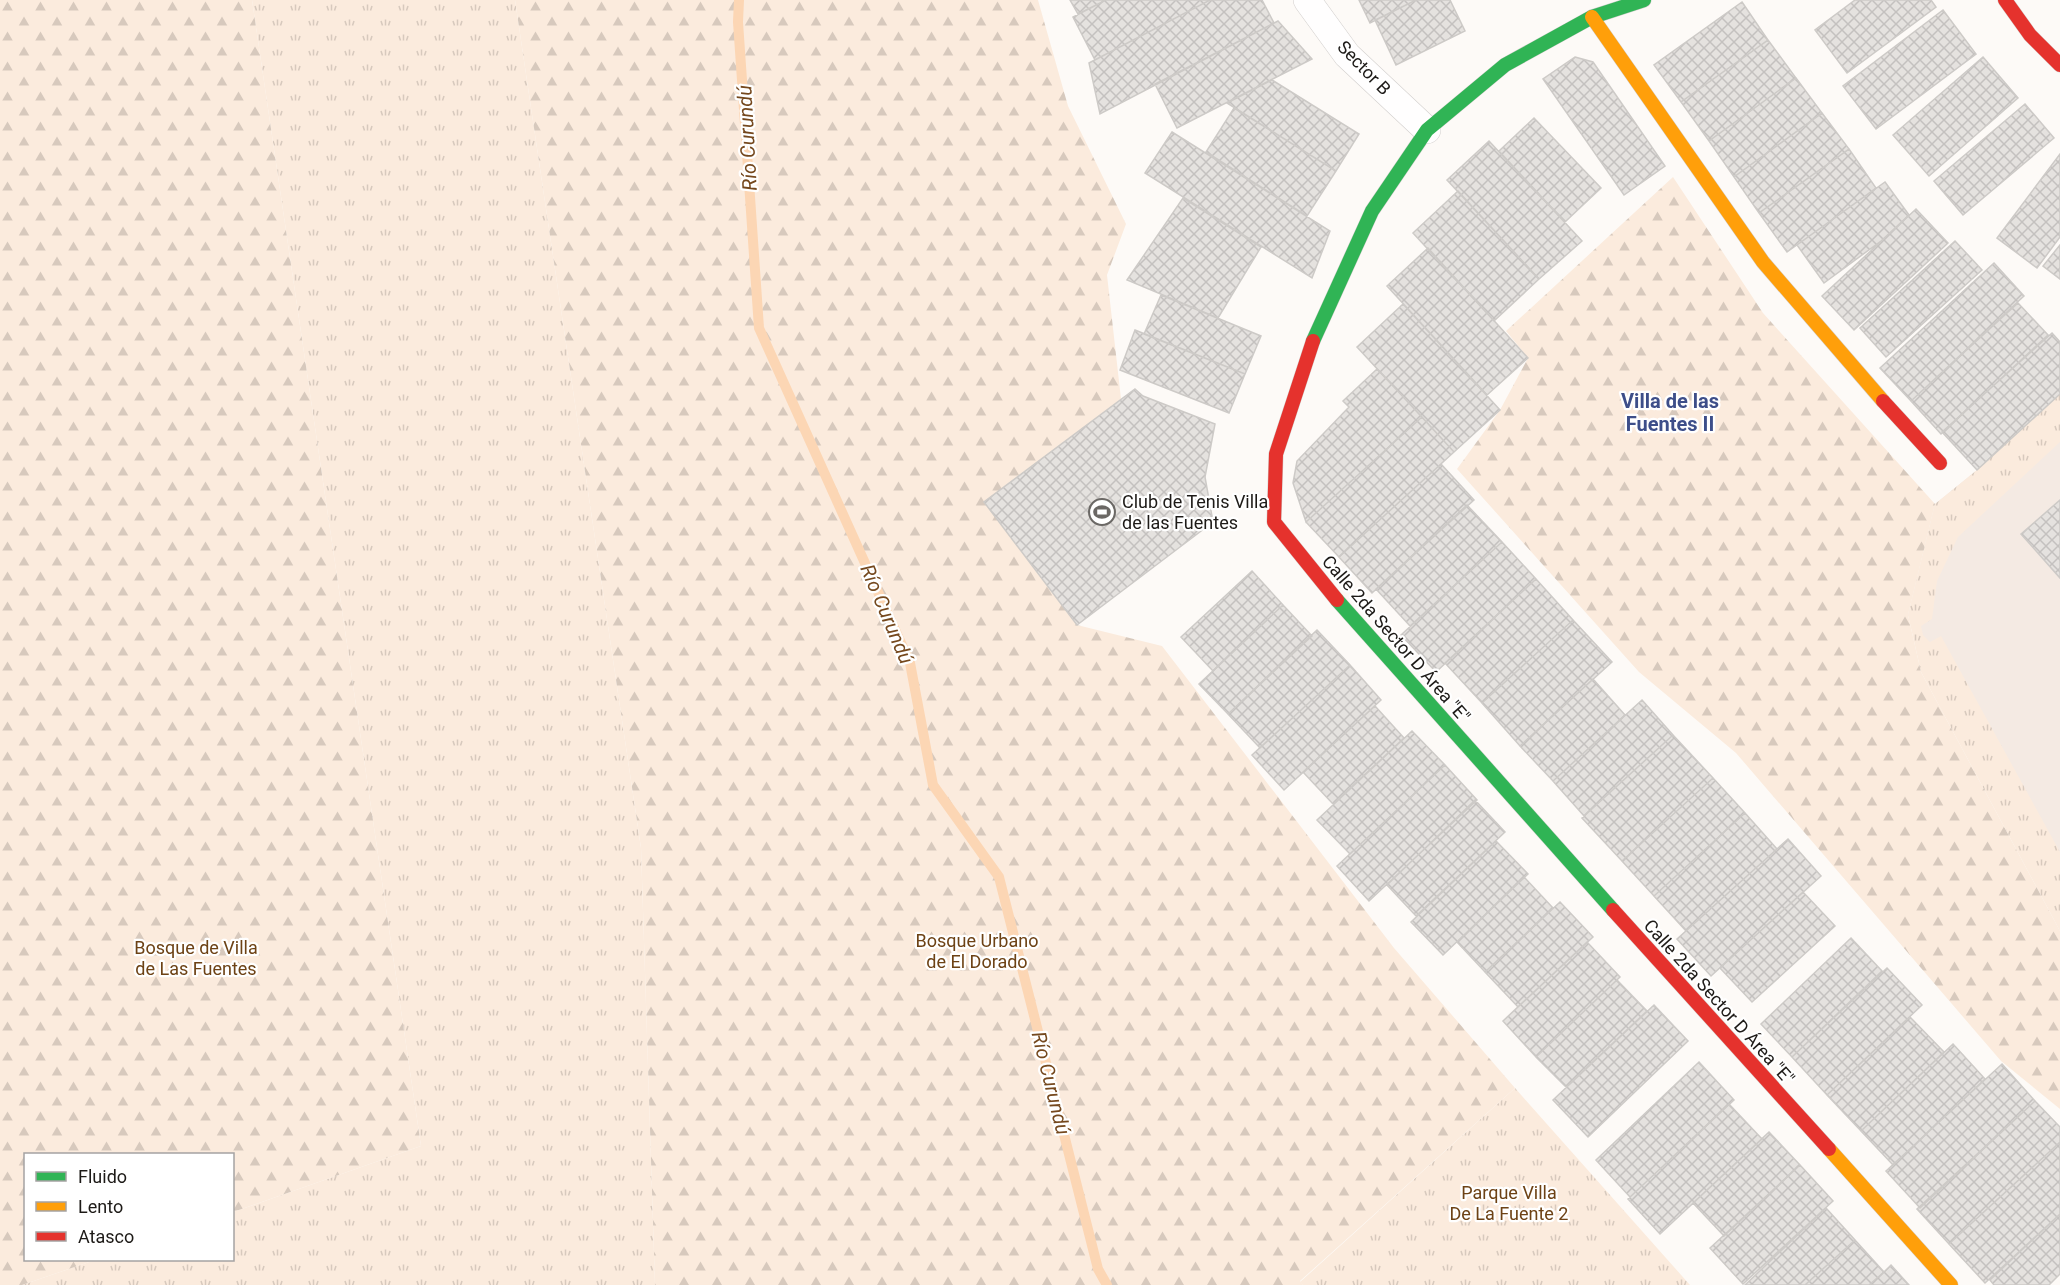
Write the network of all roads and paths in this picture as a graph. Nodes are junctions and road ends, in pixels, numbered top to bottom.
1 (1307, 0) edge
2 (1644, 0) edge
3 (2005, 0) edge
4 (1592, 17) junction
5 (2060, 65) edge
6 (1427, 130) junction
7 (1940, 463) dead end
8 (1951, 1285) edge

1 - 6 street, Sector B
2 - 4 street, Calle 2da Sector D Área "E"
3 - 5 street
4 - 6 street, Calle 2da Sector D Área "E"
4 - 7 street
6 - 8 street, Calle 2da Sector D Área "E"

